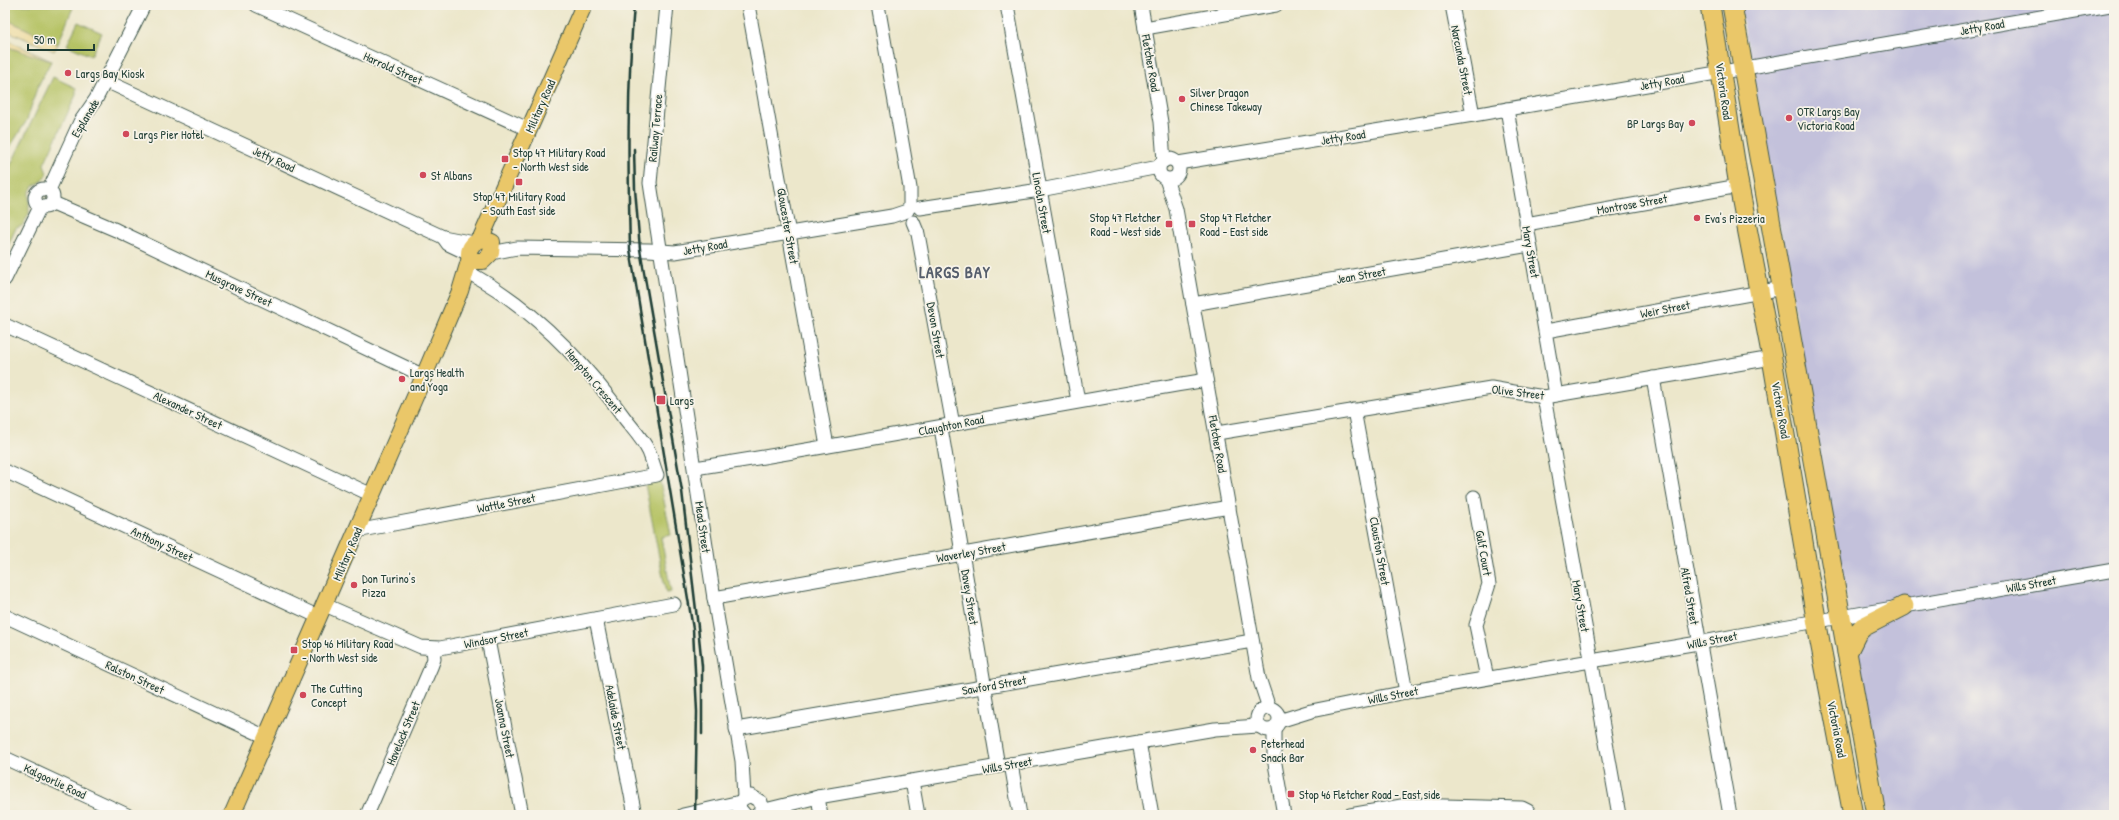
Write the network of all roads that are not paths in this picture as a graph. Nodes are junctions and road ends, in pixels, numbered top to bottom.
1 (144, 5) edge
2 (256, 5) edge
3 (584, 5) edge
4 (666, 5) edge
5 (748, 5) edge
6 (878, 5) edge
7 (1007, 5) edge
8 (1141, 5) edge
9 (1276, 5) edge
10 (1452, 5) edge
11 (1710, 5) edge
12 (1732, 5) edge
13 (2110, 5) edge
14 (1145, 28) junction
15 (1744, 69) junction
16 (1722, 72) junction
17 (106, 81) junction
18 (1507, 109) junction
19 (1473, 115) junction
20 (530, 130) junction
21 (1169, 169) junction
22 (1739, 186) junction
23 (49, 190) junction
24 (1040, 190) junction
25 (53, 203) junction
26 (40, 207) junction
27 (915, 214) junction
28 (1526, 224) junction
29 (789, 232) junction
30 (1529, 245) junction
31 (481, 249) junction
32 (660, 252) junction
33 (473, 275) junction
34 (5, 279) edge
35 (1783, 288) junction
36 (460, 292) junction
37 (1758, 292) junction
38 (1193, 304) junction
39 (5, 326) edge
40 (1546, 331) junction
41 (1772, 358) junction
42 (424, 376) junction
43 (1653, 378) junction
44 (1206, 380) junction
45 (1550, 396) junction
46 (1078, 401) junction
47 (1354, 410) junction
48 (947, 427) junction
49 (1216, 433) junction
50 (827, 446) junction
51 (695, 468) junction
52 (5, 471) edge
53 (657, 476) joint
54 (372, 495) junction
55 (1474, 497) dead end
56 (1229, 507) junction
57 (356, 531) junction
58 (962, 554) junction
59 (2114, 570) edge
60 (714, 598) junction
61 (674, 604) dead end
62 (1904, 606) junction
63 (322, 611) junction
64 (5, 616) edge
65 (1840, 617) junction
66 (596, 619) junction
67 (1817, 621) junction
68 (488, 640) junction
69 (1252, 641) junction
70 (1698, 643) junction
71 (433, 649) junction
72 (1847, 653) junction
73 (1591, 660) junction
74 (1487, 678) junction
75 (984, 687) junction
76 (1406, 692) junction
77 (1267, 719) junction
78 (736, 728) junction
79 (266, 737) junction
80 (1139, 742) junction
81 (5, 758) edge
82 (1011, 764) junction
83 (998, 766) junction
84 (912, 781) junction
85 (818, 797) junction
86 (752, 808) edge
87 (127, 815) edge
88 (232, 815) edge
89 (367, 815) edge
90 (522, 815) edge
91 (635, 815) edge
92 (683, 815) edge
93 (821, 815) edge
94 (918, 815) edge
95 (1020, 815) edge
96 (1152, 815) edge
97 (1284, 815) edge
98 (1350, 815) edge
99 (1530, 815) edge
100 (1619, 815) edge
101 (1730, 815) edge
102 (1853, 815) edge
103 (1876, 815) edge

1 - 17 street, Esplanade
2 - 20 street, Harrold Street
3 - 20 main road, Military Road
4 - 32 street, Railway Terrace
5 - 29 street, Gloucester Street
6 - 27 street, Devon Street
7 - 24 street, Lincoln Street
8 - 14 street, Fletcher Road
9 - 14 street
10 - 19 street, Narcunda Street
11 - 16 highway, Victoria Road
12 - 15 highway, Victoria Road
13 - 15 street, Jetty Road
14 - 21 street, Fletcher Road
15 - 16 street, Jetty Road
15 - 35 highway, Victoria Road
16 - 18 street, Jetty Road
16 - 22 highway, Victoria Road
17 - 23 street, Esplanade
17 - 31 street, Jetty Road
18 - 19 street, Jetty Road
18 - 28 street, Mary Street
19 - 21 street, Jetty Road
20 - 31 main road, Military Road
21 - 24 street, Jetty Road
21 - 38 street, Fletcher Road
22 - 28 street, Montrose Street
22 - 37 highway, Victoria Road
23 - 25 street
23 - 26 street
24 - 27 street, Jetty Road
24 - 46 street, Lincoln Street
25 - 26 street
25 - 42 street, Musgrave Street
26 - 34 street
27 - 29 street, Jetty Road
27 - 48 street, Devon Street
28 - 30 street, Mary Street
29 - 32 street, Jetty Road
29 - 50 street, Gloucester Street
30 - 38 street, Jean Street
30 - 40 street, Mary Street
31 - 32 street, Jetty Road
31 - 33 main road, Military Road
31 - 36 main road, Military Road
32 - 51 street, Mead Street
33 - 36 main road, Military Road
33 - 53 street, Hampton Crescent
35 - 37 street, Weir Street
35 - 65 highway, Victoria Road
36 - 42 main road, Military Road
37 - 40 street, Weir Street
37 - 41 highway, Victoria Road
38 - 44 street, Fletcher Road
39 - 54 street, Alexander Street
40 - 45 street, Mary Street
41 - 43 street, Olive Street
41 - 67 highway, Victoria Road
42 - 54 main road, Military Road
43 - 45 street, Olive Street
43 - 70 street, Alfred Street
44 - 46 street, Claughton Road
44 - 49 street, Fletcher Road
45 - 47 street, Olive Street
45 - 73 street, Mary Street
46 - 48 street, Claughton Road
47 - 49 street, Olive Street
47 - 76 street, Clouston Street
48 - 50 street, Claughton Road
48 - 58 street, Davey Street
49 - 56 street, Fletcher Road
50 - 51 street, Claughton Road
51 - 60 street, Mead Street
52 - 63 street, Anthony Street
53 - 57 street, Wattle Street
54 - 57 main road, Military Road
55 - 74 street, Gulf Court
56 - 58 street, Waverley Street
56 - 69 street, Fletcher Road
57 - 63 main road, Military Road
58 - 60 street, Waverley Street
58 - 75 street, Davey Street
59 - 62 street, Wills Street
60 - 78 street, Mead Street
61 - 66 street, Windsor Street
62 - 65 street, Wills Street
62 - 72 highway
63 - 71 street, Windsor Street
63 - 79 main road, Military Road
64 - 79 street, Ralston Street
65 - 67 street, Wills Street
65 - 72 highway, Victoria Road
66 - 68 street, Windsor Street
66 - 91 street, Adelaide Street
67 - 70 street, Wills Street
67 - 102 highway, Victoria Road
68 - 71 street, Windsor Street
68 - 90 street, Joanna Street
69 - 75 street, Sawford Street
69 - 77 street, Fletcher Road
70 - 73 street, Wills Street
70 - 101 street, Alfred Street
71 - 89 street, Havelock Street
72 - 103 highway, Victoria Road
73 - 74 street, Wills Street
73 - 100 street, Mary Street
74 - 76 street, Wills Street
75 - 78 street, Sawford Street
75 - 83 street, Davey Street
76 - 77 street, Wills Street
77 - 80 street, Wills Street
77 - 97 street, Fletcher Road
78 - 86 street, Mead Street
79 - 88 main road, Military Road
80 - 82 street, Wills Street
80 - 96 street
81 - 87 street, Kalgoorlie Road
82 - 83 street, Wills Street
82 - 95 street
83 - 84 street, Wills Street
84 - 85 street, Wills Street
84 - 94 street
85 - 86 street, Wills Street
85 - 93 street
86 - 92 street, Wills Street
98 - 99 street

